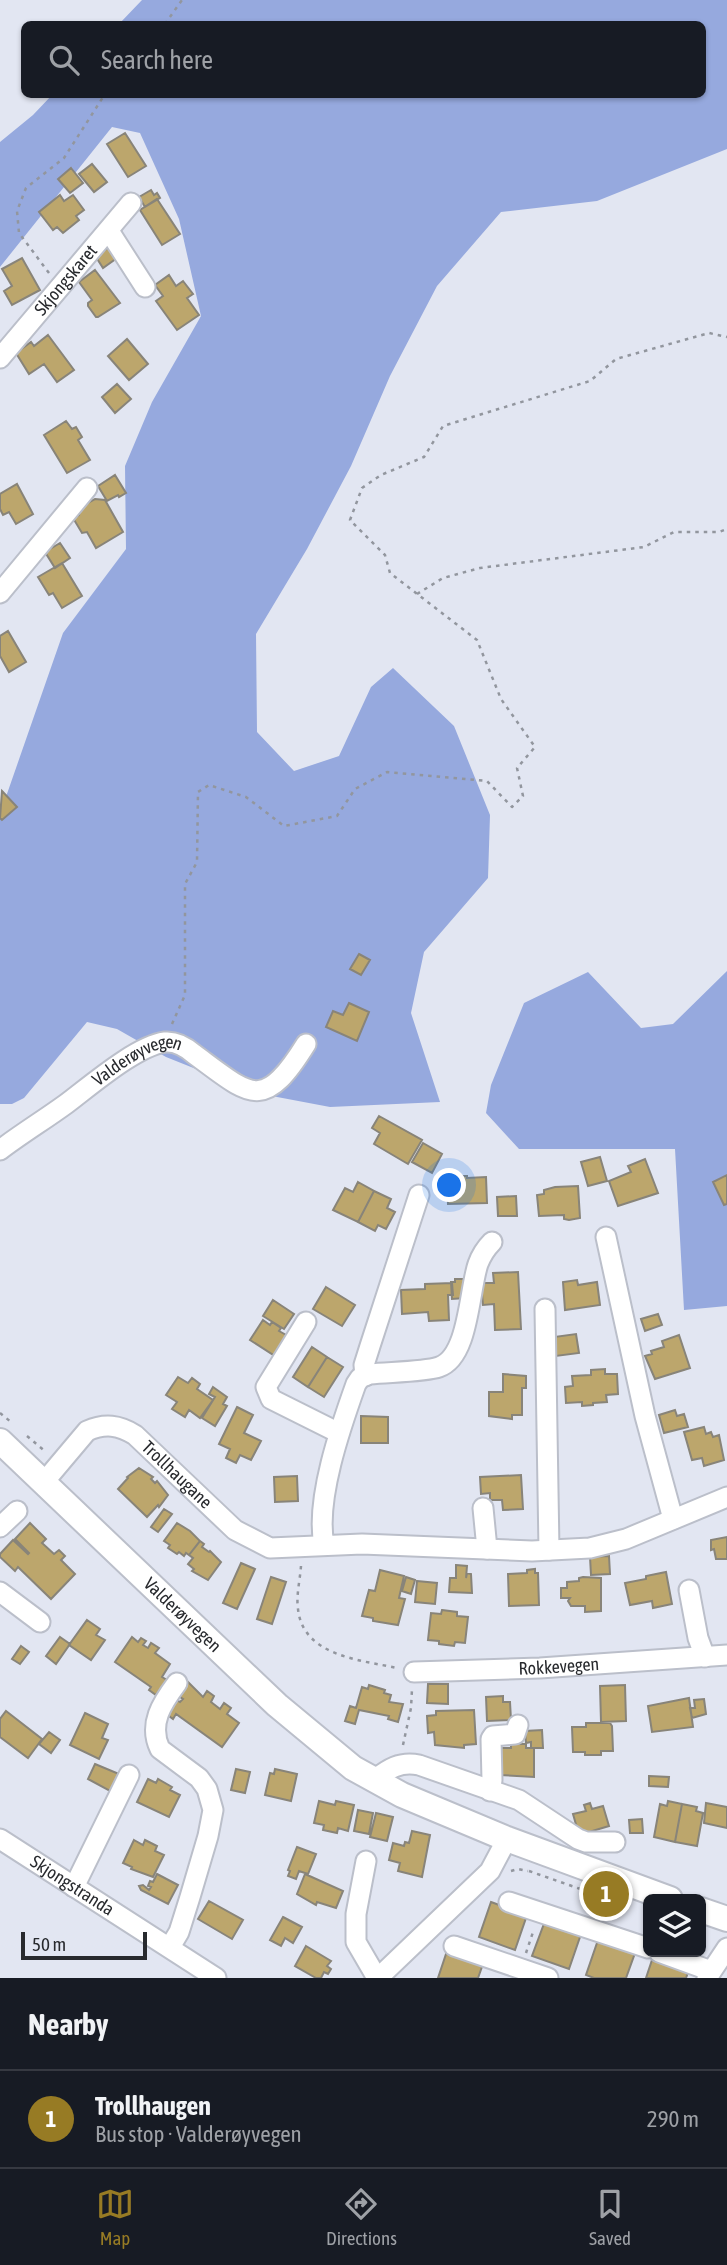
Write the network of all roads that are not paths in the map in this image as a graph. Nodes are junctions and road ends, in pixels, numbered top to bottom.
1 (131, 203) dead end
2 (109, 230) junction
3 (145, 287) dead end
4 (0, 358) edge
5 (87, 488) dead end
6 (0, 593) edge
7 (306, 1044) dead end
8 (0, 1150) edge
9 (419, 1195) dead end
10 (606, 1237) dead end
11 (492, 1242) dead end
12 (545, 1309) dead end
13 (306, 1322) dead end
14 (365, 1376) junction
15 (10, 1431) edge
16 (339, 1433) junction
17 (52, 1473) junction
18 (727, 1497) edge
19 (483, 1508) dead end
20 (17, 1511) dead end
21 (673, 1519) junction
22 (0, 1527) edge
23 (324, 1545) junction
24 (487, 1549) junction
25 (549, 1550) junction
26 (689, 1590) dead end
27 (0, 1592) edge
28 (40, 1622) dead end
29 (727, 1655) edge
30 (705, 1657) junction
31 (414, 1672) road end
32 (177, 1682) dead end
33 (518, 1725) dead end
34 (129, 1774) dead end
35 (374, 1780) junction
36 (490, 1791) junction
37 (0, 1839) edge
38 (508, 1839) junction
39 (615, 1842) dead end
40 (366, 1861) dead end
41 (75, 1887) junction
42 (657, 1894) edge
43 (509, 1902) dead end
44 (706, 1912) edge
45 (727, 1919) edge
46 (454, 1946) dead end
47 (643, 1946) edge
48 (170, 1947) junction
49 (727, 1948) edge
50 (670, 1957) edge
51 (709, 1975) edge
52 (216, 1978) edge
53 (377, 1978) edge
54 (548, 1978) edge

1 - 2 street, Skjongskaret
2 - 3 street
2 - 4 street, Skjongskaret
5 - 6 street
7 - 8 street, Valderøyvegen
9 - 14 street
10 - 21 street
11 - 14 street
12 - 25 street
13 - 16 street
14 - 16 street
15 - 17 main road, Valderøyvegen
16 - 23 street
17 - 23 street, Trollhaugane
17 - 35 main road, Valderøyvegen
18 - 21 street, Trollhaugane
19 - 24 street
20 - 22 street
21 - 25 street, Trollhaugane
23 - 24 street, Trollhaugane
24 - 25 street, Trollhaugane
26 - 30 street
27 - 28 street
29 - 30 street, Rokkevegen
30 - 31 street, Rokkevegen
32 - 48 street
33 - 36 street
34 - 41 street
35 - 36 street
35 - 38 main road, Valderøyvegen
36 - 39 street
37 - 41 street, Skjongstranda
38 - 42 main road, Valderøyvegen
38 - 53 street
40 - 53 street
41 - 48 street, Skjongstranda
43 - 47 street
44 - 45 main road
46 - 54 street
48 - 52 street, Skjongstranda
49 - 51 street
50 - 51 street

